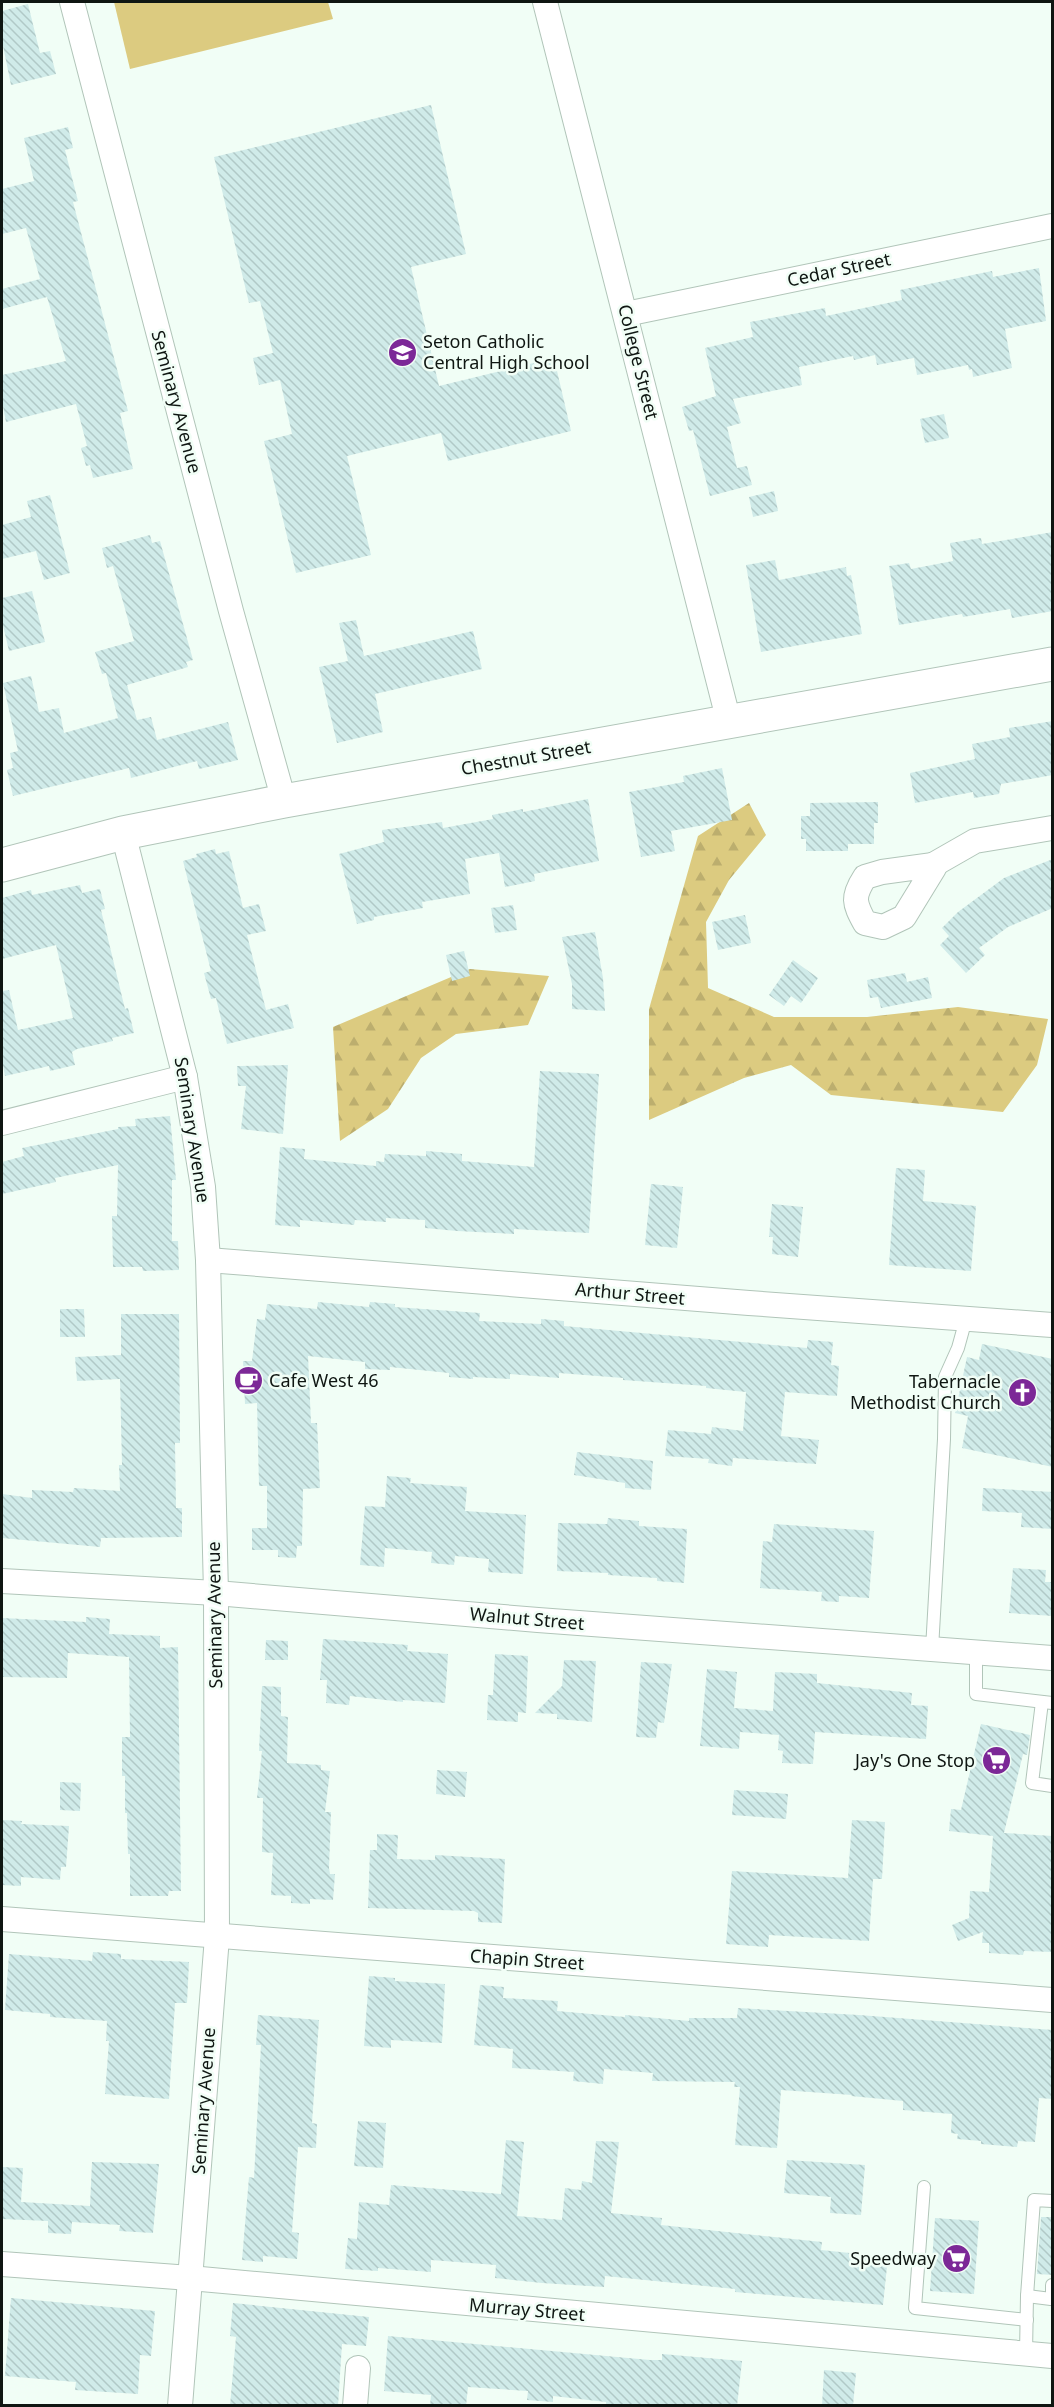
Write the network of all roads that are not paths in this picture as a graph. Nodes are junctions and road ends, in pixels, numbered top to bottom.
1 (72, 2) edge
2 (545, 2) edge
3 (1053, 226) edge
4 (626, 315) junction
5 (1053, 664) edge
6 (729, 722) junction
7 (284, 801) junction
8 (1053, 828) edge
9 (123, 833) junction
10 (2, 865) edge
11 (933, 865) dead end
12 (185, 1077) junction
13 (2, 1123) edge
14 (208, 1260) junction
15 (966, 1318) junction
16 (1053, 1325) edge
17 (2, 1581) edge
18 (216, 1593) junction
19 (932, 1649) junction
20 (976, 1652) junction
21 (1053, 1658) edge
22 (1048, 1703) edge
23 (1053, 1786) edge
24 (2, 1919) edge
25 (217, 1937) junction
26 (1053, 2000) edge
27 (924, 2187) dead end
28 (1053, 2201) edge
29 (2, 2264) edge
30 (190, 2278) junction
31 (1053, 2285) edge
32 (1027, 2296) junction
33 (1052, 2299) edge
34 (1027, 2320) junction
35 (1026, 2354) junction
36 (1053, 2356) edge
37 (358, 2368) dead end
38 (180, 2406) edge
39 (355, 2406) edge

1 - 7 street, Seminary Avenue
2 - 4 street, College Street
3 - 4 street, Cedar Street
4 - 6 street, College Street
5 - 6 street, Chestnut Street
6 - 7 street, Chestnut Street
7 - 9 street, Chestnut Street
8 - 11 street
9 - 10 street, Chestnut Street
9 - 12 street, Seminary Avenue
12 - 13 street
12 - 14 street, Seminary Avenue
14 - 15 street, Arthur Street
14 - 18 street, Seminary Avenue
15 - 16 street, Arthur Street
15 - 19 lane
17 - 18 street, Walnut Street
18 - 19 street, Walnut Street
18 - 25 street, Seminary Avenue
19 - 20 street, Walnut Street
20 - 21 street, Walnut Street
20 - 22 lane
22 - 23 lane
24 - 25 street, Chapin Street
25 - 26 street, Chapin Street
25 - 30 street, Seminary Avenue
27 - 34 lane
28 - 32 lane
29 - 30 street, Murray Street
30 - 35 street, Murray Street
30 - 38 street, Seminary Avenue
31 - 33 lane
32 - 33 lane
32 - 34 lane
34 - 35 lane
35 - 36 street, Murray Street
37 - 39 street

